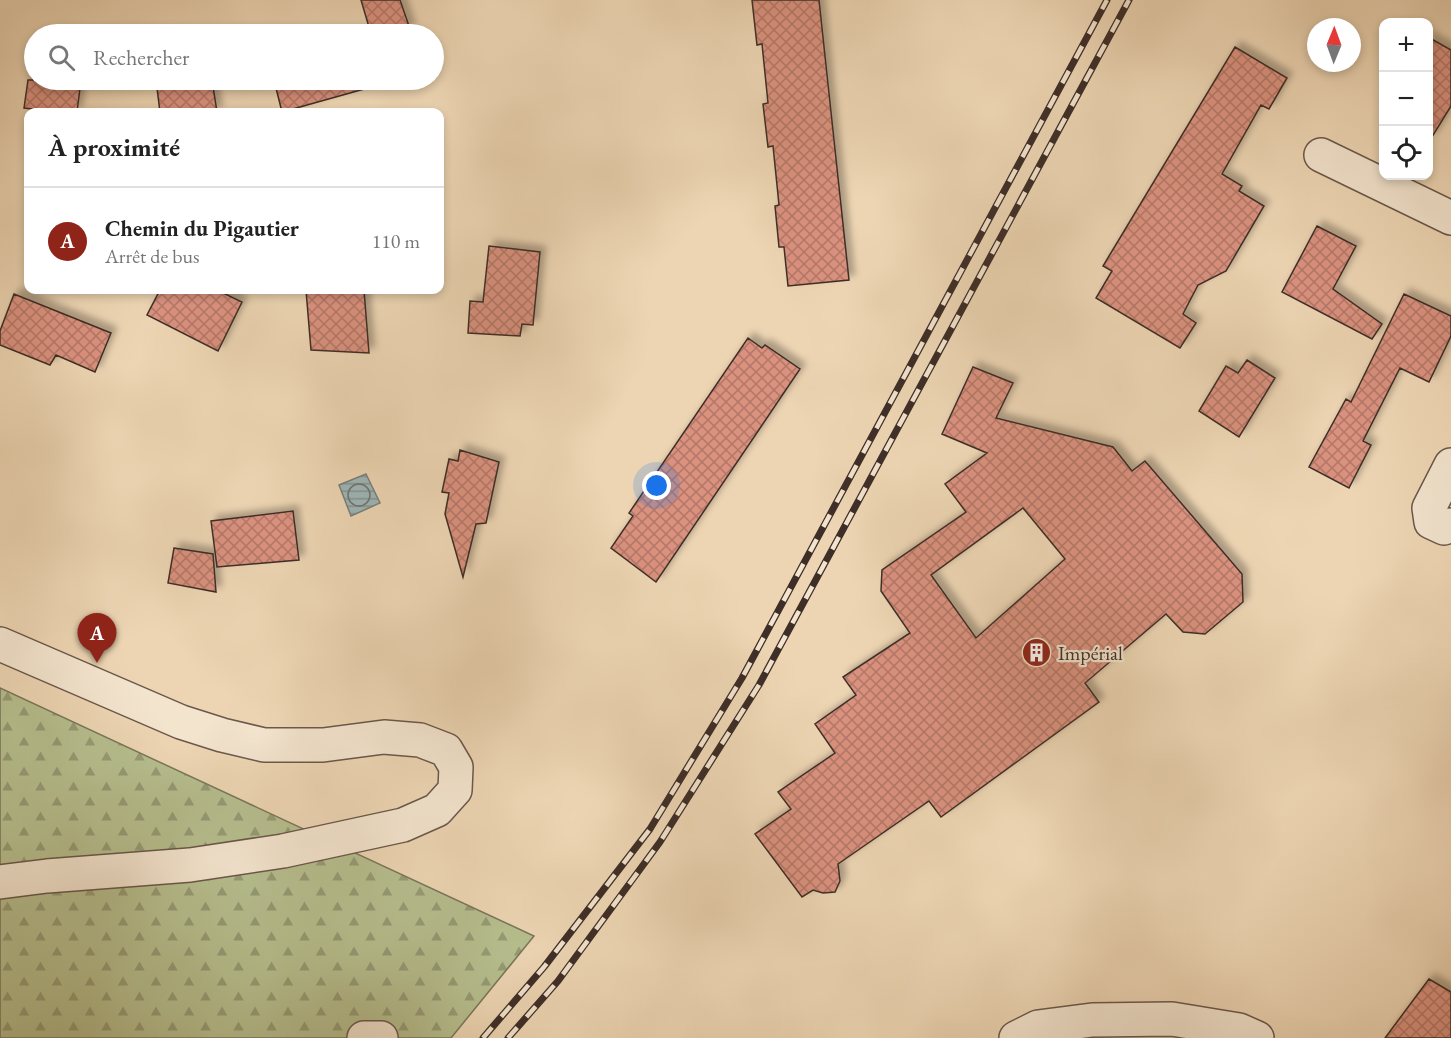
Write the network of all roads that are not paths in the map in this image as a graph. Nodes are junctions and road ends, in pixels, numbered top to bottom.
1 (1321, 154) dead end
2 (1451, 218) edge
3 (1451, 465) edge
4 (1451, 525) edge
5 (0, 644) edge
6 (0, 882) edge
7 (364, 1038) edge
8 (381, 1038) edge
9 (1016, 1038) edge
10 (1257, 1038) edge

1 - 2 street
3 - 4 street
5 - 6 street
7 - 8 street
9 - 10 street

